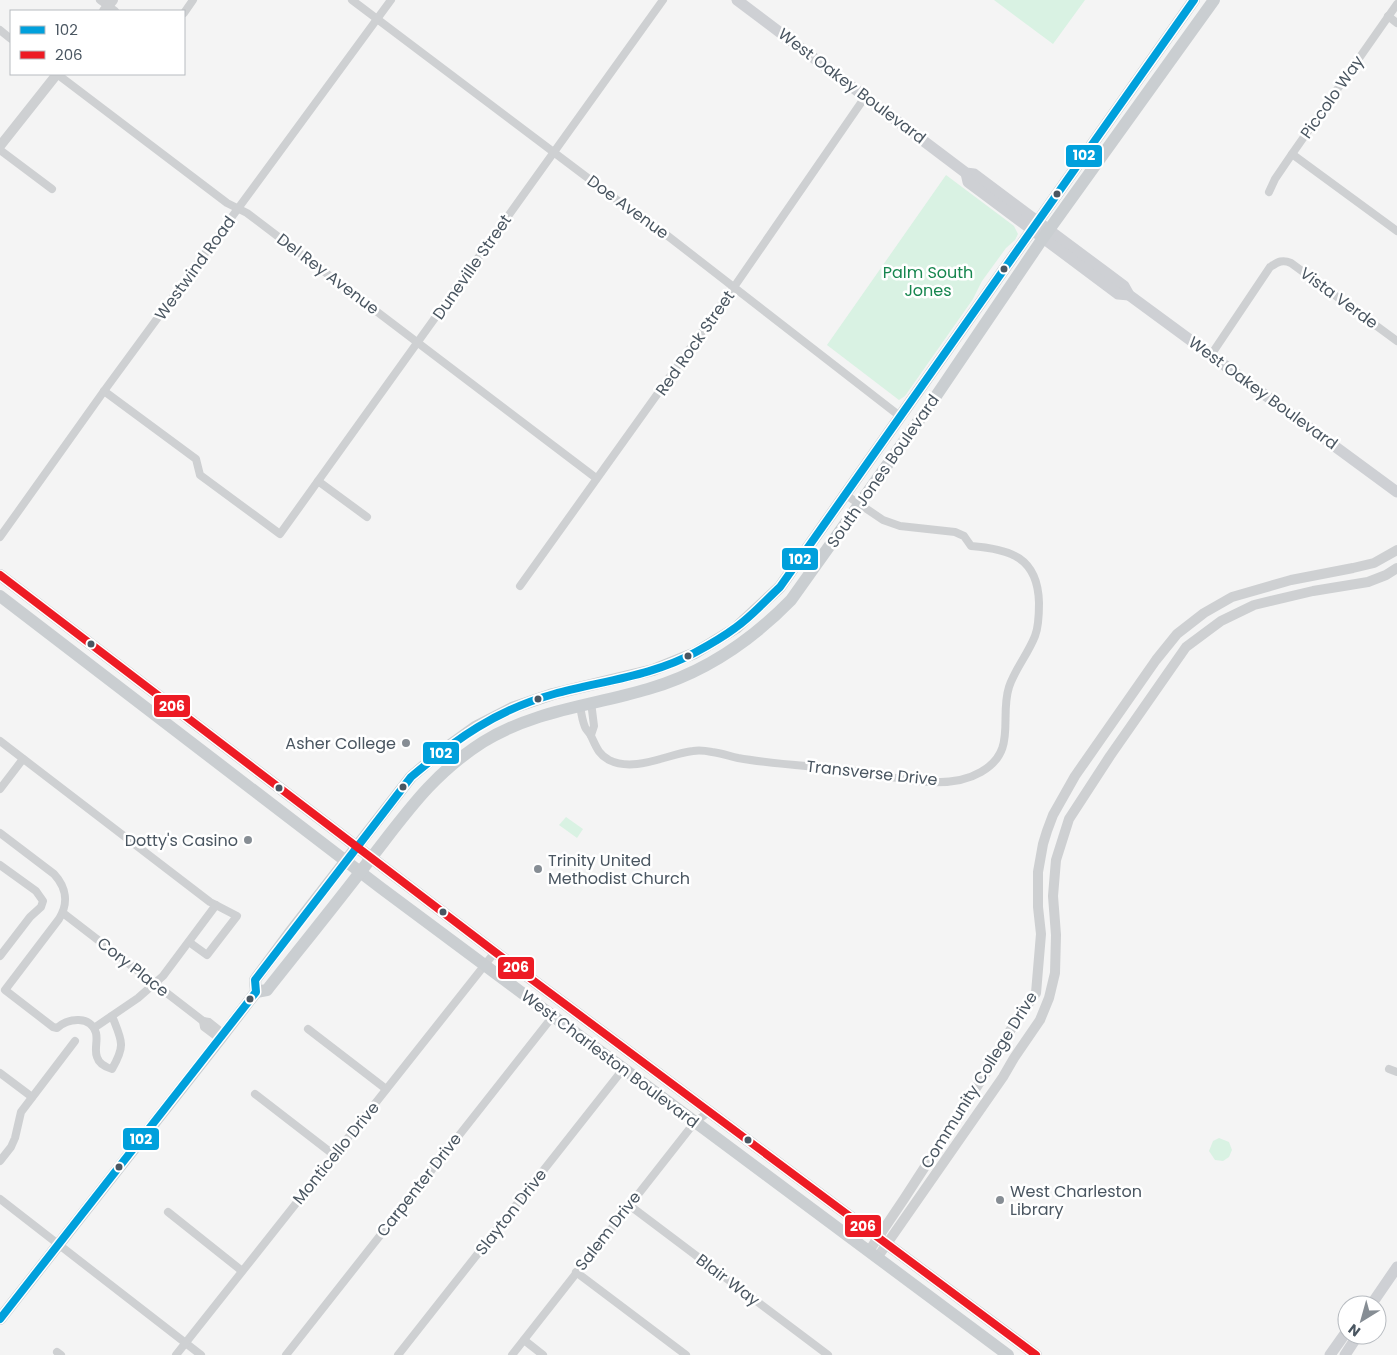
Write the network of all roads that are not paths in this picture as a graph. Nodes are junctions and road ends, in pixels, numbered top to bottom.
1 (193, 0) edge
2 (352, 0) edge
3 (391, 0) edge
4 (663, 0) edge
5 (737, 0) edge
6 (1194, 0) edge
7 (1214, 0) edge
8 (1397, 4) edge
9 (185, 11) edge
10 (1388, 16) junction
11 (377, 19) junction
12 (1397, 23) edge
13 (0, 30) edge
14 (1170, 34) junction
15 (10, 38) edge
16 (1182, 45) junction
17 (56, 75) edge
18 (58, 75) edge
19 (865, 97) junction
20 (1, 144) edge
21 (553, 152) junction
22 (1292, 154) junction
23 (52, 190) dead end
24 (1270, 192) dead end
25 (238, 208) junction
26 (1035, 226) junction
27 (1397, 231) edge
28 (1046, 234) junction
29 (734, 287) junction
30 (1397, 340) edge
31 (418, 343) junction
32 (1211, 355) junction
33 (104, 390) junction
34 (901, 417) junction
35 (596, 478) junction
36 (318, 481) junction
37 (1397, 492) edge
38 (846, 495) junction
39 (860, 504) junction
40 (367, 517) dead end
41 (0, 536) edge
42 (1397, 550) edge
43 (1353, 568) junction
44 (1397, 568) edge
45 (4, 578) edge
46 (1356, 584) junction
47 (520, 586) dead end
48 (0, 592) edge
49 (0, 596) edge
50 (1215, 606) junction
51 (759, 608) junction
52 (770, 621) junction
53 (1221, 621) junction
54 (1141, 680) junction
55 (598, 684) junction
56 (581, 688) junction
57 (150, 691) junction
58 (1154, 691) junction
59 (140, 704) junction
60 (585, 704) junction
61 (566, 708) junction
62 (0, 741) edge
63 (23, 758) junction
64 (0, 789) edge
65 (0, 833) edge
66 (1043, 844) junction
67 (357, 846) junction
68 (1058, 850) junction
69 (372, 857) junction
70 (345, 860) junction
71 (0, 865) edge
72 (360, 872) junction
73 (216, 905) junction
74 (64, 913) junction
75 (189, 942) junction
76 (494, 952) junction
77 (0, 956) edge
78 (484, 964) junction
79 (154, 983) junction
80 (256, 992) junction
81 (533, 1000) junction
82 (576, 1011) junction
83 (112, 1016) junction
84 (553, 1016) junction
85 (94, 1028) junction
86 (308, 1029) dead end
87 (222, 1036) junction
88 (75, 1041) dead end
89 (1000, 1049) junction
90 (1014, 1058) junction
91 (624, 1068) junction
92 (0, 1073) edge
93 (386, 1090) junction
94 (255, 1094) dead end
95 (32, 1097) junction
96 (710, 1111) junction
97 (695, 1122) junction
98 (334, 1155) junction
99 (0, 1161) edge
100 (0, 1199) edge
101 (629, 1205) junction
102 (168, 1212) dead end
103 (883, 1240) junction
104 (59, 1243) junction
105 (873, 1254) junction
106 (242, 1271) junction
107 (576, 1272) junction
108 (1395, 1274) edge
109 (1379, 1295) edge
110 (0, 1319) edge
111 (524, 1340) junction
112 (186, 1343) junction
113 (1333, 1351) edge
114 (1345, 1354) edge
115 (176, 1355) edge
116 (201, 1355) edge
117 (286, 1355) edge
118 (398, 1355) edge
119 (512, 1355) edge
120 (543, 1355) edge
121 (686, 1355) edge
122 (828, 1355) edge
123 (1008, 1355) edge
124 (1036, 1355) edge

1 - 9 street
2 - 11 street, Doe Avenue
3 - 11 street, Westwind Road
4 - 21 street, Duneville Street
5 - 19 main road, West Oakey Boulevard
6 - 14 main road, South Jones Boulevard
7 - 16 main road, South Jones Boulevard
8 - 10 street, Piccolo Way
10 - 12 street
10 - 22 street, Piccolo Way
11 - 21 street, Doe Avenue
11 - 25 street, Westwind Road
13 - 15 street
14 - 16 main road
14 - 26 main road, South Jones Boulevard
16 - 28 main road, South Jones Boulevard
17 - 20 street
18 - 25 street, Del Rey Avenue
19 - 26 main road, West Oakey Boulevard
19 - 29 street, Red Rock Street
20 - 23 street
21 - 29 street, Doe Avenue
21 - 31 street, Duneville Street
22 - 24 street, Piccolo Way
22 - 27 street
25 - 31 street, Del Rey Avenue
25 - 33 street, Westwind Road
26 - 28 main road, West Oakey Boulevard
26 - 34 main road, South Jones Boulevard
28 - 32 main road, West Oakey Boulevard
28 - 39 main road, South Jones Boulevard
29 - 34 street, Doe Avenue
29 - 35 street, Red Rock Street
30 - 32 street, Vista Verde
31 - 35 street, Del Rey Avenue
31 - 36 street, Duneville Street
32 - 37 main road, West Oakey Boulevard
33 - 36 street, Duneville Street
33 - 41 street, Westwind Road
34 - 38 main road, South Jones Boulevard
35 - 47 street, Red Rock Street
36 - 40 street
38 - 39 street, Transverse Drive
38 - 51 main road, South Jones Boulevard
39 - 52 main road, South Jones Boulevard
39 - 60 street, Transverse Drive
42 - 43 street, Community College Drive
43 - 46 street
43 - 50 street, Community College Drive
44 - 46 street, Community College Drive
45 - 48 street
45 - 57 main road, West Charleston Boulevard
46 - 53 street, Community College Drive
49 - 59 main road, West Charleston Boulevard
50 - 53 street
50 - 54 street, Community College Drive
51 - 52 main road
51 - 55 main road, South Jones Boulevard
52 - 60 main road, South Jones Boulevard
53 - 58 street, Community College Drive
54 - 58 street
54 - 66 street, Community College Drive
55 - 56 main road, South Jones Boulevard
55 - 60 main road
56 - 61 main road
56 - 67 main road, South Jones Boulevard
57 - 59 main road
57 - 67 main road, West Charleston Boulevard
58 - 68 street, Community College Drive
59 - 70 main road, West Charleston Boulevard
60 - 61 main road, South Jones Boulevard
61 - 69 main road, South Jones Boulevard
62 - 63 street
63 - 64 street
63 - 73 street
65 - 74 street
66 - 68 street
66 - 89 street, Community College Drive
67 - 69 main road, West Charleston Boulevard
67 - 70 main road, South Jones Boulevard
68 - 90 street, Community College Drive
69 - 72 main road, South Jones Boulevard
69 - 76 main road, West Charleston Boulevard
70 - 72 main road, West Charleston Boulevard
70 - 80 main road, South Jones Boulevard
71 - 77 street
72 - 78 main road, West Charleston Boulevard
72 - 80 main road, South Jones Boulevard
73 - 75 street
73 - 75 street
74 - 79 street, Cory Place
74 - 85 street
75 - 79 street
76 - 78 street, Monticello Drive
76 - 82 main road, West Charleston Boulevard
78 - 81 main road, West Charleston Boulevard
78 - 93 street, Monticello Drive
79 - 83 street
79 - 87 street, Cory Place
80 - 87 main road, South Jones Boulevard
81 - 82 main road
81 - 84 main road, West Charleston Boulevard
82 - 96 main road, West Charleston Boulevard
83 - 85 street
83 - 85 street
84 - 91 main road, West Charleston Boulevard
84 - 117 street, Carpenter Drive
86 - 93 street
87 - 104 main road, South Jones Boulevard
88 - 95 street
89 - 90 street
89 - 103 street, Community College Drive
90 - 103 street, Community College Drive
91 - 97 main road, West Charleston Boulevard
91 - 118 street, Slayton Drive
92 - 95 street
93 - 98 street, Monticello Drive
94 - 98 street
95 - 99 street
96 - 97 street, Salem Drive
96 - 103 main road, West Charleston Boulevard
97 - 101 street, Salem Drive
97 - 105 main road, West Charleston Boulevard
98 - 106 street, Monticello Drive
100 - 104 street
101 - 107 street, Salem Drive
101 - 122 street, Blair Way
102 - 106 street
103 - 105 street, Community College Drive
103 - 124 main road, West Charleston Boulevard
104 - 110 main road, South Jones Boulevard
104 - 112 street
105 - 123 main road, West Charleston Boulevard
106 - 112 street, Monticello Drive
107 - 111 street, Salem Drive
107 - 121 street
108 - 109 main road
111 - 119 street, Salem Drive
111 - 120 street
112 - 115 street, Monticello Drive
112 - 116 street
113 - 114 main road

